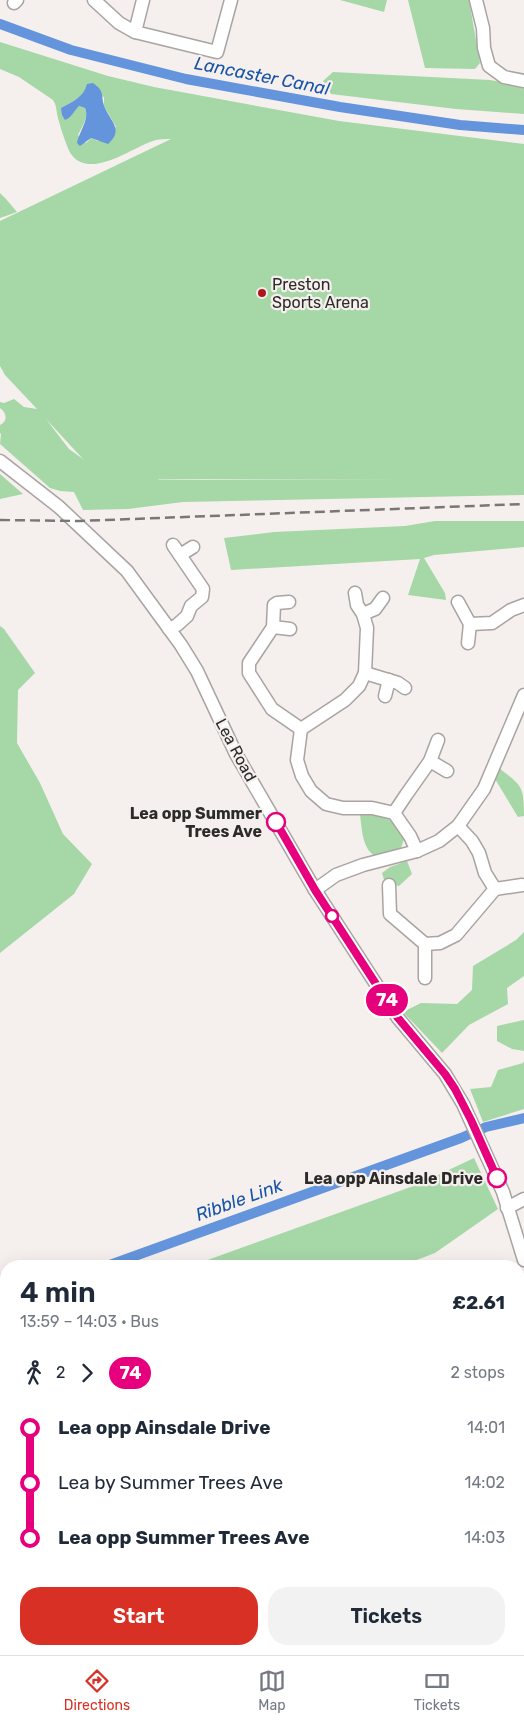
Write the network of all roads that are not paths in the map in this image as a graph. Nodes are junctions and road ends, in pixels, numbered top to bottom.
1 (94, 0) edge
2 (143, 0) edge
3 (231, 0) edge
4 (476, 0) edge
5 (135, 32) junction
6 (524, 81) edge
7 (0, 461) edge
8 (192, 547) dead end
9 (355, 594) dead end
10 (383, 598) dead end
11 (289, 602) dead end
12 (458, 602) dead end
13 (522, 602) edge
14 (363, 614) junction
15 (470, 624) junction
16 (273, 627) junction
17 (169, 628) junction
18 (290, 628) dead end
19 (468, 643) dead end
20 (364, 673) junction
21 (389, 680) junction
22 (405, 688) dead end
23 (524, 695) edge
24 (385, 696) dead end
25 (301, 729) junction
26 (438, 740) dead end
27 (430, 761) junction
28 (447, 771) dead end
29 (394, 813) junction
30 (458, 826) junction
31 (417, 851) junction
32 (523, 884) edge
33 (389, 885) dead end
34 (495, 889) junction
35 (315, 890) junction
36 (424, 944) junction
37 (425, 978) dead end
38 (524, 1199) edge
39 (506, 1208) junction
40 (524, 1260) edge

1 - 5 street
2 - 5 street
3 - 5 street
4 - 6 street
7 - 17 street, Lea Road
8 - 17 street
9 - 14 street
10 - 14 street
11 - 16 street
12 - 15 street
13 - 15 street
14 - 20 street
15 - 19 street
16 - 18 street
16 - 25 street
17 - 35 street, Lea Road
20 - 21 street
20 - 25 street
21 - 22 street
21 - 24 street
23 - 30 street
25 - 29 street
26 - 27 street
27 - 28 street
27 - 29 street
29 - 31 street
30 - 31 street
30 - 34 street
31 - 35 street
32 - 34 street
33 - 36 street
34 - 36 street
35 - 39 street, Lea Road
36 - 37 street
38 - 39 street
39 - 40 street, Lea Road

